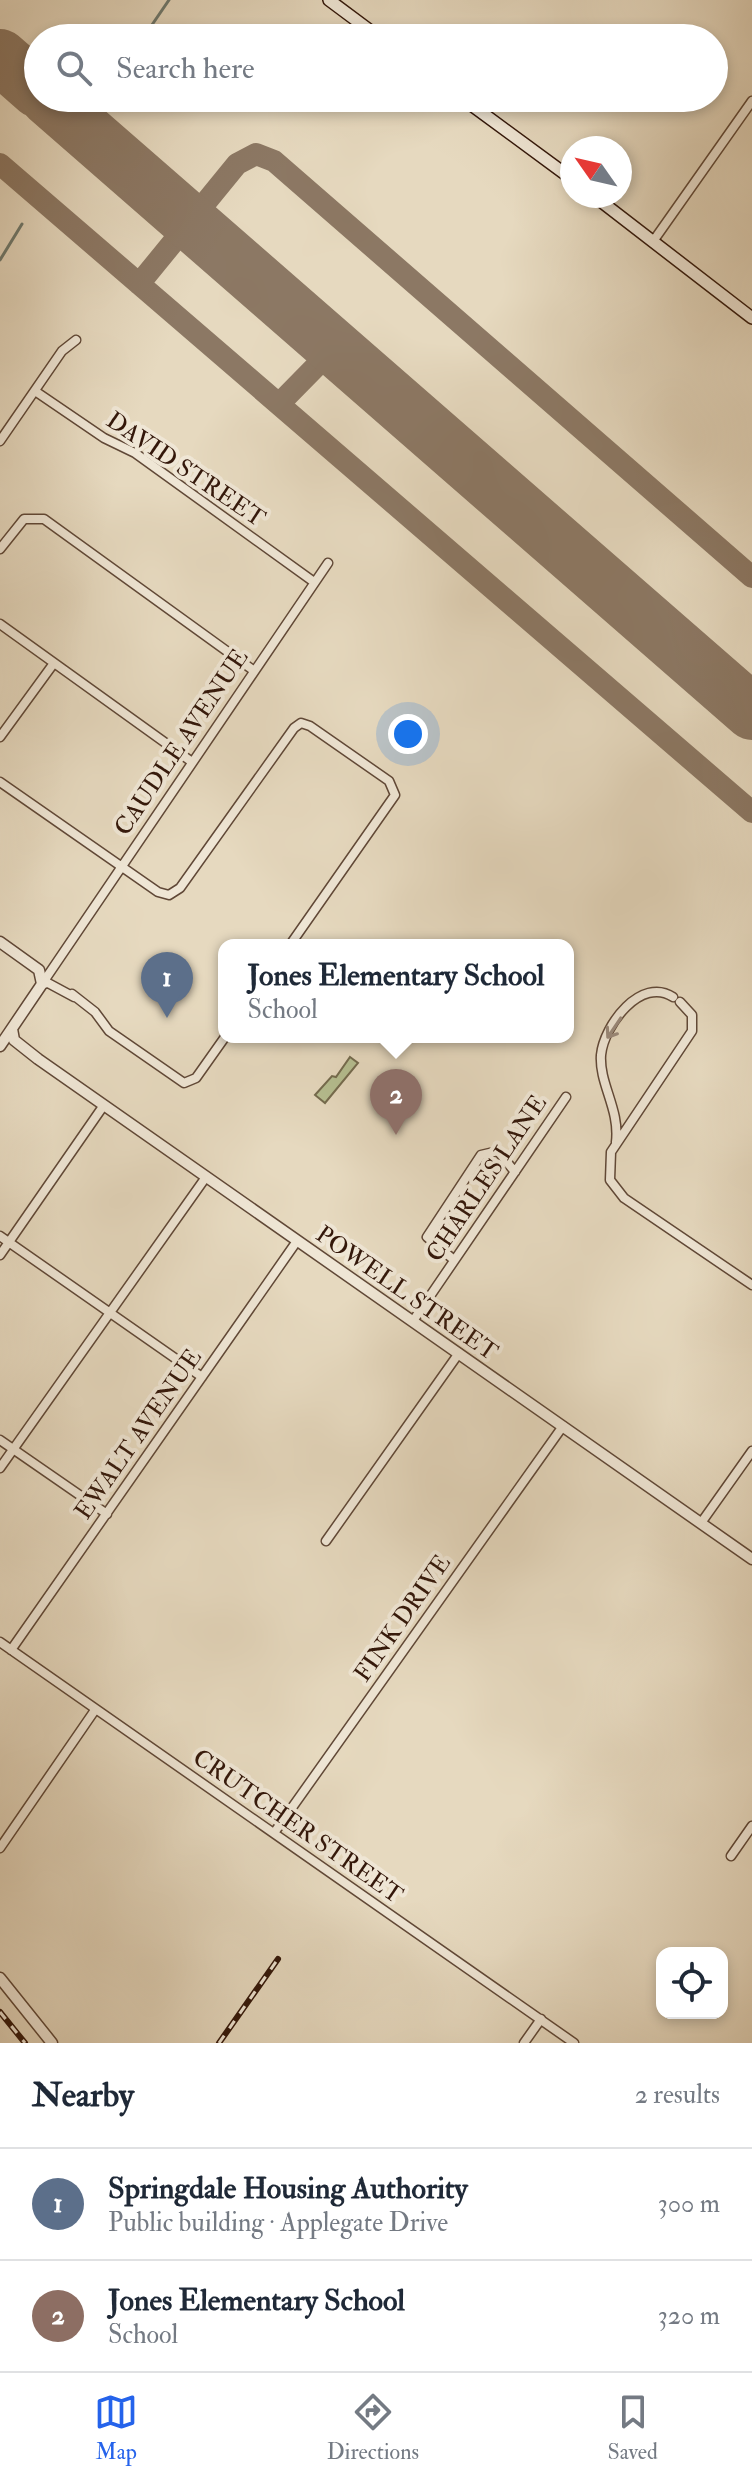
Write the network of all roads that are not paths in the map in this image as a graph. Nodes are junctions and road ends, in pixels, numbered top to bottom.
1 (329, 0) edge
2 (361, 24) edge
3 (752, 101) edge
4 (481, 112) edge
5 (560, 170) edge
6 (610, 208) edge
7 (654, 240) junction
8 (752, 318) edge
9 (76, 340) dead end
10 (35, 391) junction
11 (0, 441) edge
12 (0, 549) edge
13 (328, 563) dead end
14 (314, 582) junction
15 (0, 624) edge
16 (54, 663) junction
17 (253, 670) junction
18 (0, 737) edge
19 (192, 762) junction
20 (0, 782) edge
21 (121, 866) junction
22 (294, 939) edge
23 (2, 946) edge
24 (43, 977) junction
25 (3, 1036) edge
26 (221, 1043) edge
27 (566, 1097) dead end
28 (104, 1105) junction
29 (616, 1143) junction
30 (515, 1172) junction
31 (206, 1177) junction
32 (0, 1236) edge
33 (297, 1241) junction
34 (9, 1242) junction
35 (0, 1255) edge
36 (454, 1260) junction
37 (752, 1285) edge
38 (110, 1312) junction
39 (413, 1321) junction
40 (459, 1353) junction
41 (202, 1377) junction
42 (563, 1426) junction
43 (0, 1440) edge
44 (13, 1449) junction
45 (752, 1451) edge
46 (0, 1468) edge
47 (107, 1514) junction
48 (701, 1523) junction
49 (326, 1541) dead end
50 (752, 1559) edge
51 (0, 1642) edge
52 (11, 1650) junction
53 (95, 1710) junction
54 (752, 1826) edge
55 (274, 1833) junction
56 (0, 1848) edge
57 (731, 1856) dead end
58 (0, 1978) edge
59 (541, 2019) junction
60 (52, 2043) edge
61 (524, 2043) edge
62 (574, 2043) edge

1 - 2 main road
3 - 7 street
4 - 5 main road
6 - 7 main road
7 - 8 main road
9 - 10 street
10 - 11 street
10 - 14 street, DAVID STREET
12 - 17 street
13 - 14 street, CAUDLE AVENUE
14 - 17 street, CAUDLE AVENUE
15 - 16 street
16 - 18 street
16 - 19 street
17 - 19 street, CAUDLE AVENUE
19 - 21 street, CAUDLE AVENUE
20 - 21 street
21 - 22 street
21 - 24 street, CAUDLE AVENUE
23 - 24 street
24 - 25 street
24 - 26 street
25 - 28 street, POWELL STREET
27 - 30 street, CHARLES LANE
28 - 31 street, POWELL STREET
28 - 34 street
29 -> 29 street
29 - 37 street
30 - 36 street, CHARLES LANE
30 - 36 street
31 - 33 street, POWELL STREET
31 - 38 street
32 - 34 street
33 - 39 street, POWELL STREET
33 - 41 street, EWALT AVENUE
34 - 35 street
34 - 38 street
36 - 39 street, CHARLES LANE
38 - 41 street
38 - 44 street
39 - 40 street, POWELL STREET
40 - 42 street, POWELL STREET
40 - 49 street
41 - 47 street, EWALT AVENUE
42 - 48 street, POWELL STREET
42 - 55 street, FINK DRIVE
43 - 44 street
44 - 46 street
44 - 47 street
45 - 48 street
47 - 52 street, EWALT AVENUE
48 - 50 street, POWELL STREET
51 - 52 street, CRUTCHER STREET
52 - 53 street, CRUTCHER STREET
53 - 55 street, CRUTCHER STREET
53 - 56 street
54 - 57 street
55 - 59 street, CRUTCHER STREET
58 - 60 street
59 - 61 street
59 - 62 street, CRUTCHER STREET

